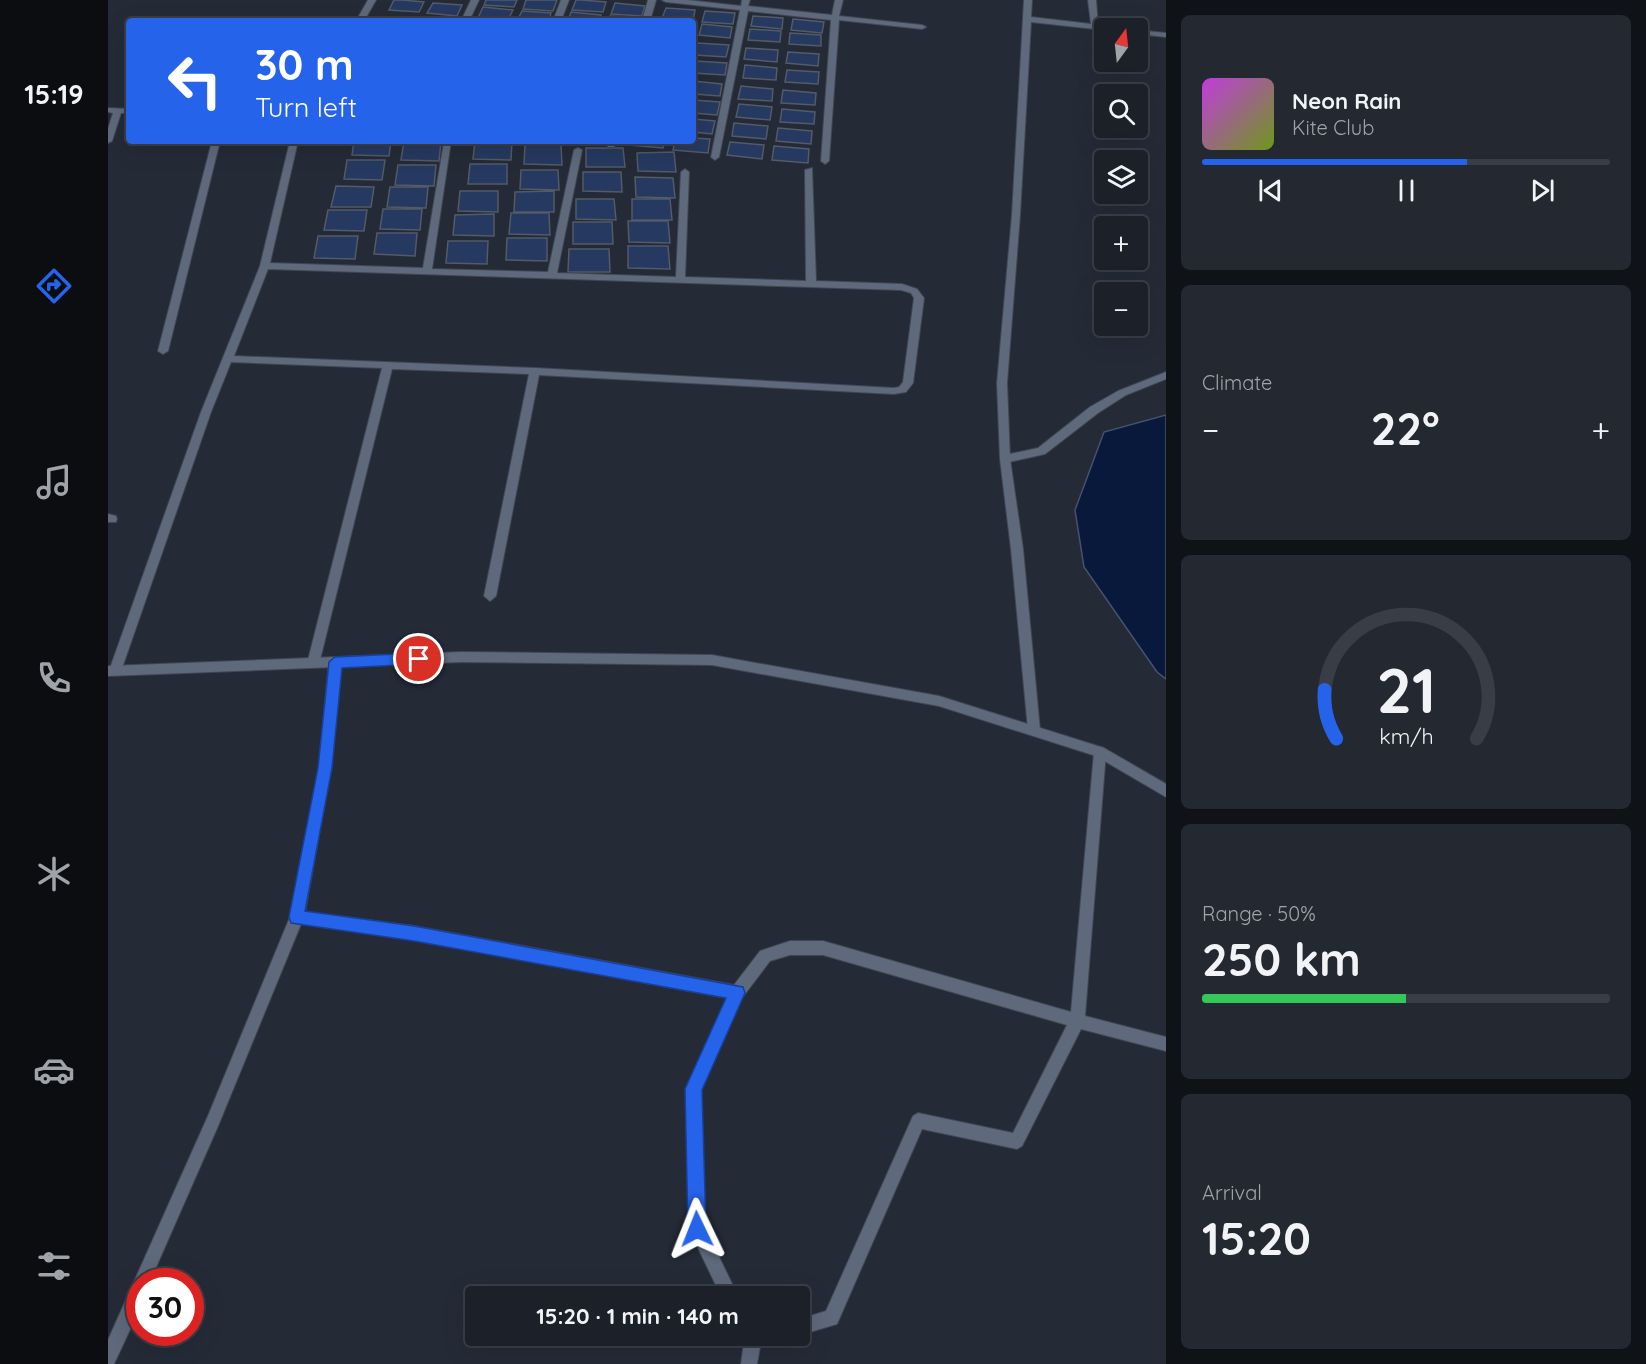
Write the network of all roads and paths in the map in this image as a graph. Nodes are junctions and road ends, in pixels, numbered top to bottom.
1 (372, 0) edge
2 (475, 0) edge
3 (566, 0) edge
4 (652, 0) edge
5 (666, 0) edge
6 (839, 0) edge
7 (1028, 0) edge
8 (1092, 0) edge
9 (745, 4) edge
10 (362, 18) edge
11 (466, 18) edge
12 (558, 18) edge
13 (647, 18) edge
14 (835, 18) junction
15 (1094, 18) edge
16 (1028, 19) junction
17 (922, 27) dead end
18 (1094, 27) edge
19 (1148, 33) edge
20 (1166, 35) edge
21 (108, 110) edge
22 (118, 111) junction
23 (126, 111) edge
24 (108, 141) edge
25 (215, 144) edge
26 (293, 144) edge
27 (448, 144) edge
28 (578, 150) dead end
29 (716, 157) dead end
30 (825, 161) dead end
31 (809, 170) dead end
32 (685, 172) dead end
33 (265, 266) junction
34 (427, 272) junction
35 (552, 274) junction
36 (680, 279) junction
37 (811, 283) junction
38 (163, 351) dead end
39 (228, 359) junction
40 (388, 365) junction
41 (535, 371) junction
42 (1166, 375) edge
43 (1005, 459) junction
44 (490, 596) dead end
45 (335, 662) junction
46 (313, 663) junction
47 (111, 671) edge
48 (1034, 730) junction
49 (1100, 752) junction
50 (1166, 791) edge
51 (297, 917) junction
52 (737, 993) junction
53 (1077, 1021) junction
54 (1166, 1044) edge
55 (148, 1268) edge
56 (725, 1286) edge
57 (126, 1319) edge
58 (810, 1324) edge
59 (750, 1346) edge
60 (108, 1359) edge
61 (748, 1364) edge

1 - 10 street
2 - 11 street
3 - 12 street
4 - 13 street
5 - 9 street
6 - 14 street
7 - 16 street
8 - 15 street
9 - 14 street
9 - 29 street
14 - 17 street
14 - 30 street
16 - 18 street
16 - 43 street
19 - 20 street
21 - 22 street
22 - 23 street
22 - 24 street
25 - 38 street
26 - 33 street
27 - 34 street
28 - 35 street
31 - 37 street
32 - 36 street
33 - 34 street
33 - 39 street
34 - 35 street
35 - 36 street
36 - 37 street
37 - 41 street
39 - 40 street
39 - 47 street
40 - 41 street
40 - 46 street
41 - 44 street
42 - 43 street
43 - 48 street
45 - 46 street
45 - 48 street
45 - 51 street
46 - 47 street
48 - 49 street
49 - 50 street
49 - 53 street
51 - 52 street
51 - 55 street
52 - 53 street
52 - 56 street
53 - 54 street
53 - 58 street
57 - 60 street
59 - 61 street

